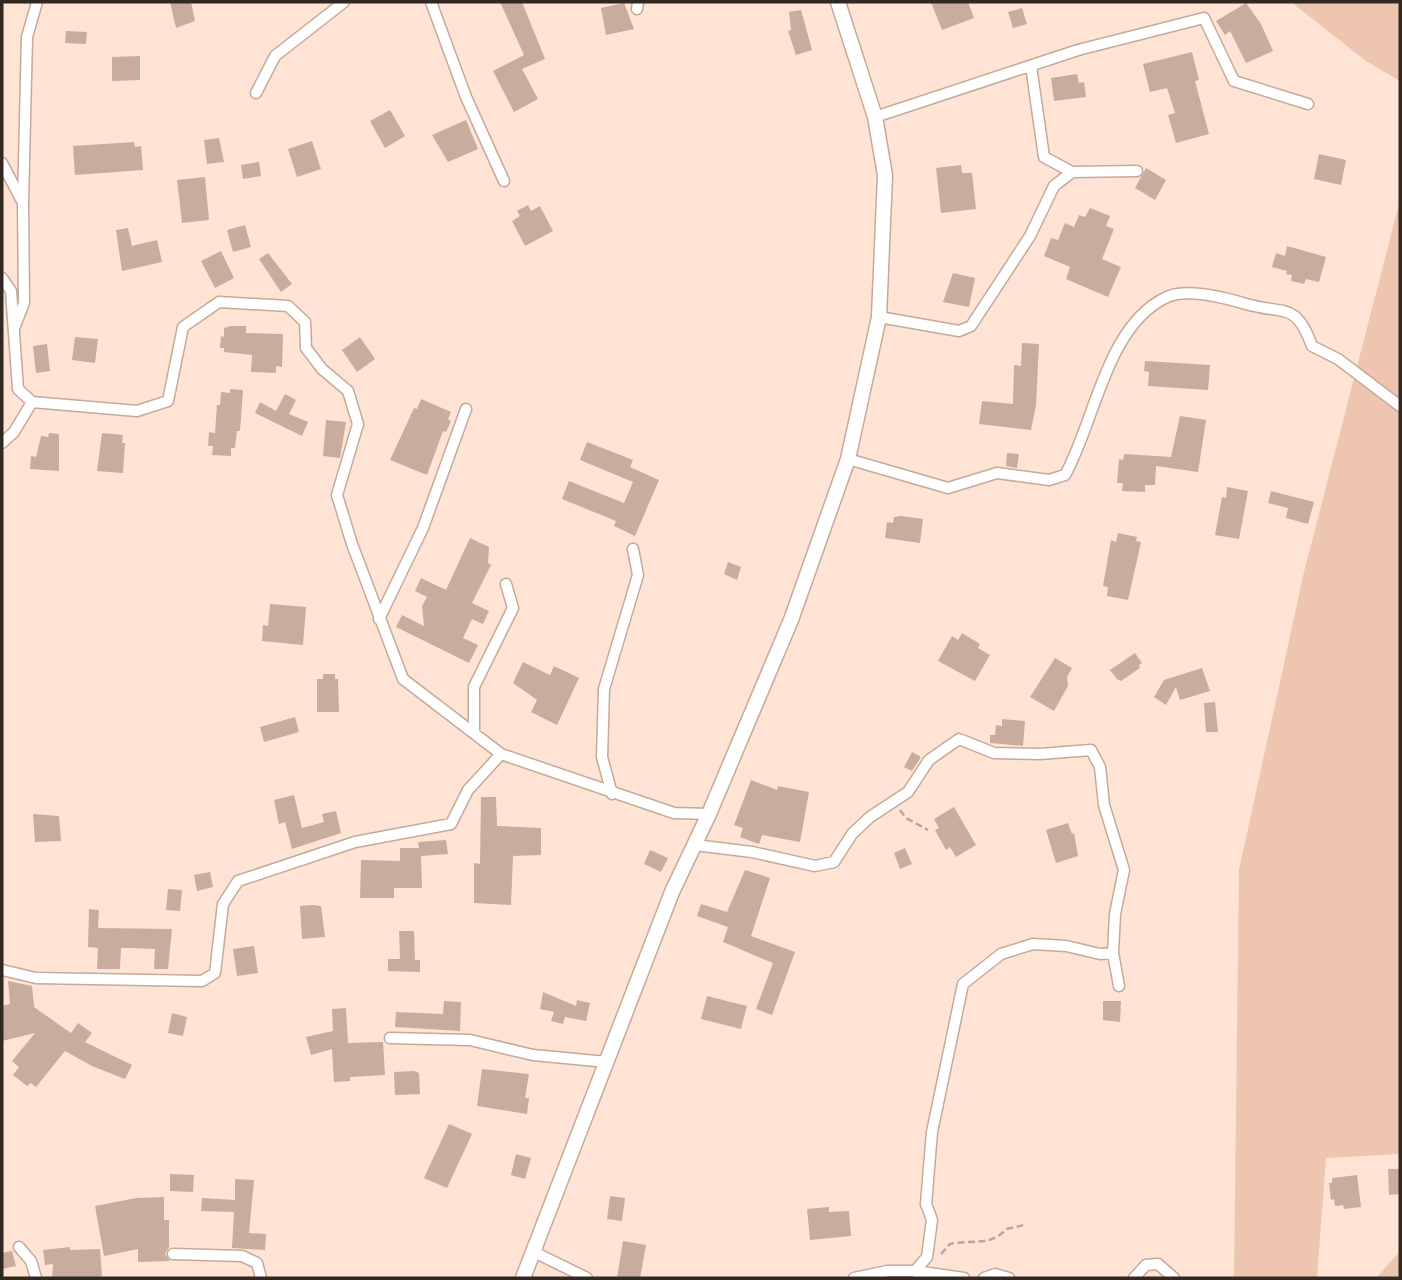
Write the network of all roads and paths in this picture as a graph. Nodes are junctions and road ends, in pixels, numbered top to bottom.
1 (37, 2) edge
2 (344, 2) edge
3 (431, 2) edge
4 (838, 2) edge
5 (1031, 66) junction
6 (256, 93) dead end
7 (1308, 104) dead end
8 (875, 117) junction
9 (2, 163) edge
10 (1137, 171) dead end
11 (1072, 172) junction
12 (504, 181) dead end
13 (23, 203) junction
14 (2, 278) edge
15 (879, 317) junction
16 (13, 328) junction
17 (32, 402) junction
18 (1400, 406) edge
19 (466, 409) dead end
20 (2, 443) edge
21 (848, 459) junction
22 (633, 549) dead end
23 (506, 584) dead end
24 (379, 619) junction
25 (474, 733) junction
26 (501, 754) junction
27 (612, 794) junction
28 (894, 802) junction
29 (709, 814) junction
30 (928, 830) dead end
31 (695, 845) junction
32 (1113, 954) junction
33 (2, 970) edge
34 (1119, 986) dead end
35 (390, 1038) dead end
36 (607, 1062) junction
37 (1024, 1225) dead end
38 (19, 1247) dead end
39 (534, 1252) junction
40 (173, 1254) dead end
41 (925, 1259) junction
42 (918, 1274) edge
43 (36, 1278) edge
44 (261, 1278) edge
45 (523, 1278) edge
46 (587, 1278) edge
47 (854, 1278) edge
48 (964, 1278) edge
49 (984, 1278) edge
50 (1009, 1278) edge
51 (1134, 1278) edge
52 (1174, 1278) edge

1 - 13 street
2 - 6 street
3 - 12 street
4 - 8 street
5 - 7 street
5 - 8 street
5 - 11 street
8 - 15 street
9 - 13 street
10 - 11 street
11 - 15 street
13 - 16 street
14 - 16 street
15 - 21 street
16 - 17 street
17 - 20 street
17 - 24 street
18 - 21 street
19 - 24 street
21 - 29 street
22 - 27 street
23 - 25 street
24 - 25 street
25 - 26 street
26 - 27 street
26 - 33 street
27 - 29 street
28 - 30 path
28 - 31 street
28 - 32 street
29 - 31 street
31 - 36 street
32 - 34 street
32 - 41 street
35 - 36 street
36 - 39 street
37 - 41 path
38 - 43 street
39 - 45 street
39 - 46 street
40 - 44 street
41 - 42 street
42 - 47 street
42 - 48 street
49 - 50 street
51 - 52 street

